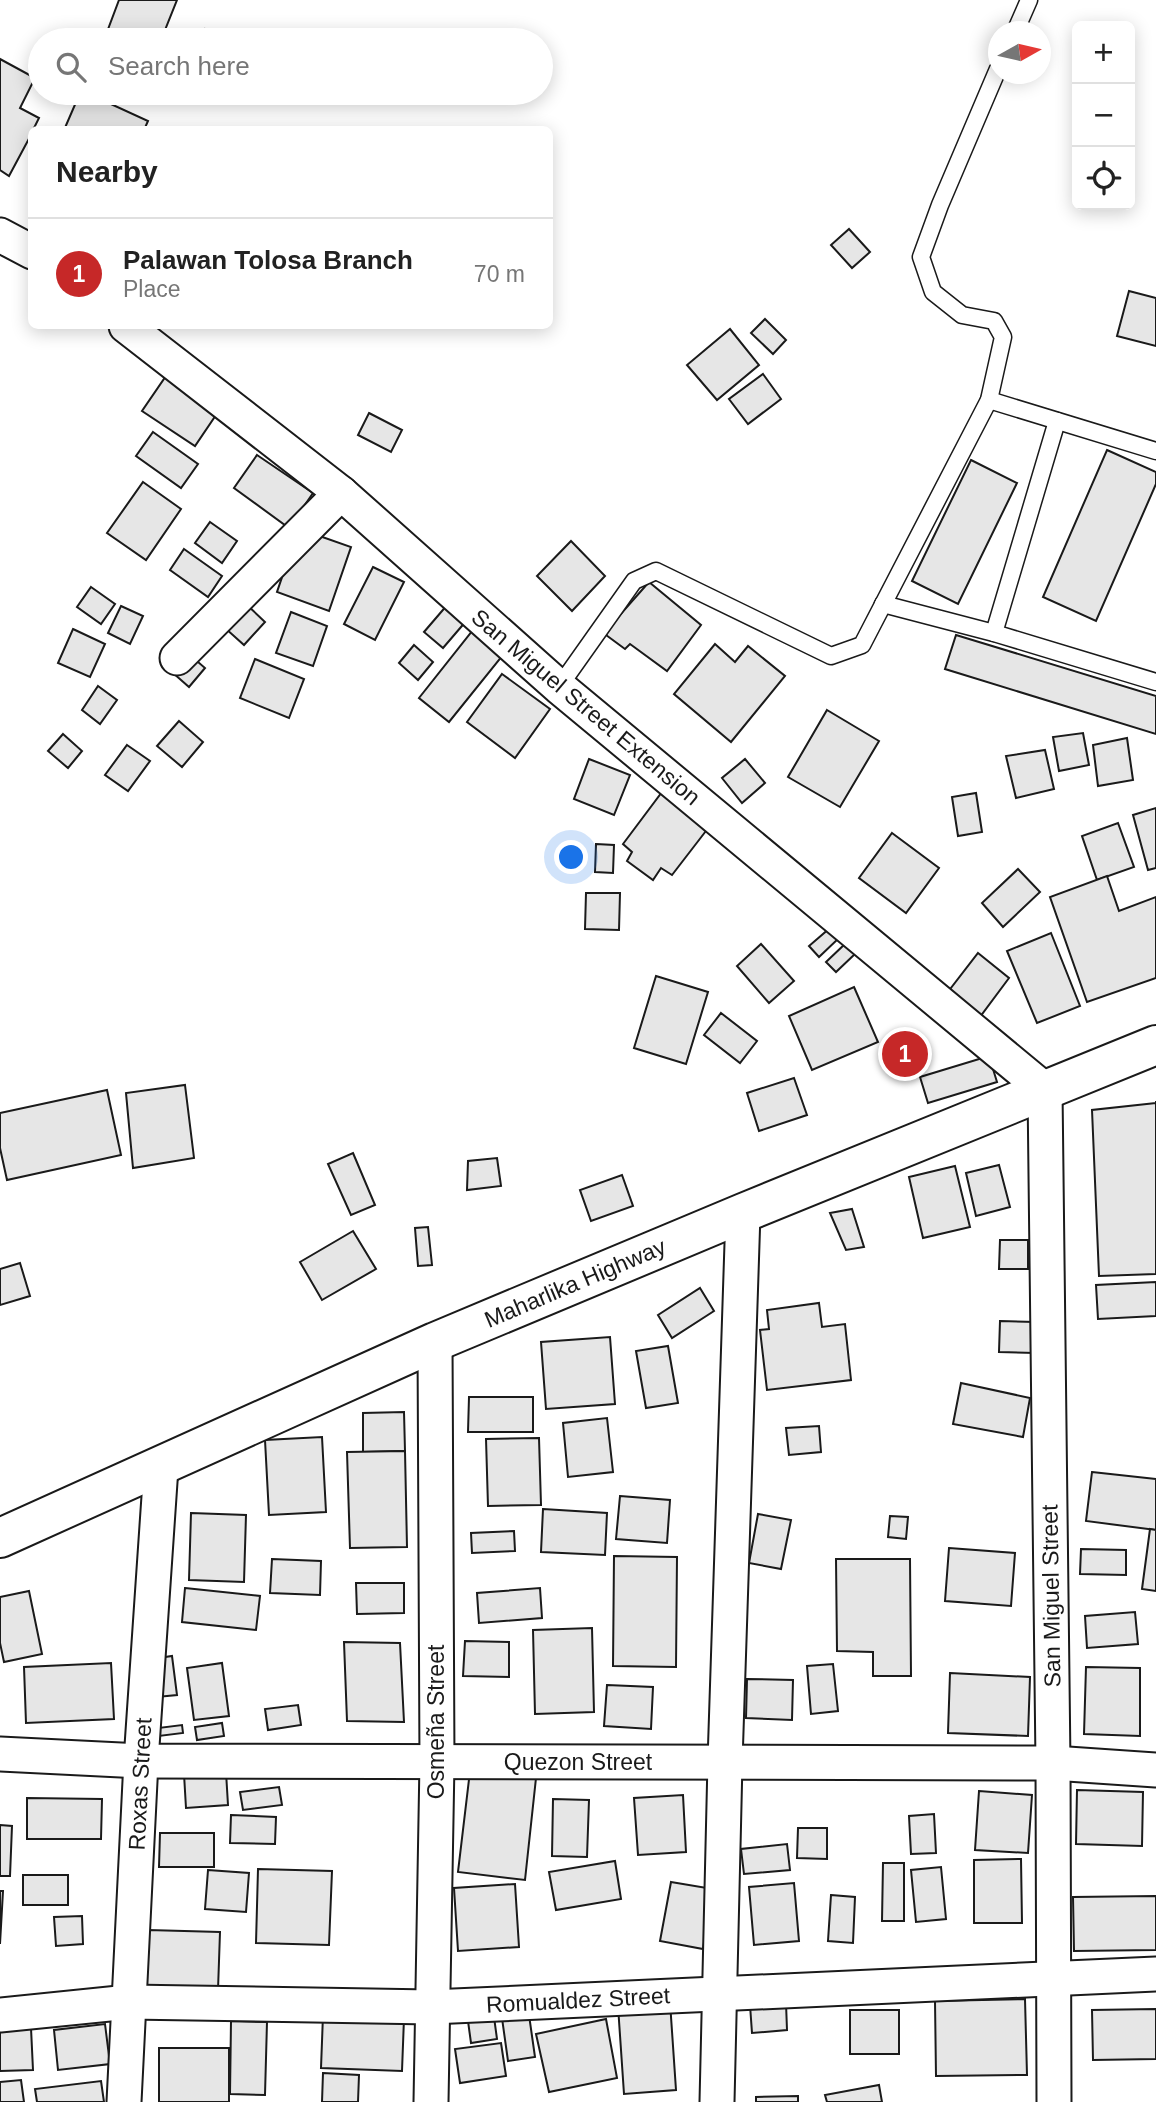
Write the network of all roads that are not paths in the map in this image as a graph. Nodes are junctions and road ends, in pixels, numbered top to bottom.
1 (1029, 0) edge
2 (1020, 21) edge
3 (992, 84) edge
4 (0, 235) edge
5 (28, 250) edge
6 (130, 329) edge
7 (989, 400) junction
8 (1057, 421) junction
9 (1156, 451) edge
10 (341, 493) junction
11 (883, 604) junction
12 (994, 633) junction
13 (177, 658) dead end
14 (1156, 682) edge
15 (559, 687) junction
16 (1156, 1045) edge
17 (1045, 1090) junction
18 (743, 1213) junction
19 (435, 1342) junction
20 (160, 1467) junction
21 (0, 1538) edge
22 (0, 1754) edge
23 (141, 1760) junction
24 (437, 1762) junction
25 (725, 1762) junction
26 (1054, 1763) junction
27 (1156, 1770) edge
28 (1156, 1975) edge
29 (1053, 1979) junction
30 (720, 1994) junction
31 (128, 2002) junction
32 (431, 2007) junction
33 (0, 2015) edge
34 (124, 2102) edge
35 (431, 2102) edge
36 (717, 2102) edge
37 (1055, 2102) edge

1 - 2 lane
3 - 7 lane
4 - 5 street
6 - 10 street, San Miguel Street Extension
7 - 8 lane
7 - 11 lane
8 - 9 lane
8 - 12 lane
10 - 13 street
10 - 15 street, San Miguel Street Extension
11 - 12 lane
11 - 15 lane
12 - 14 lane
15 - 17 street, San Miguel Street Extension
16 - 17 highway, Maharlika Highway
17 - 18 highway, Maharlika Highway
17 - 26 street, San Miguel Street
18 - 19 highway, Maharlika Highway
18 - 25 street
19 - 20 highway, Maharlika Highway
19 - 24 street, Osmeña Street
20 - 21 highway, Maharlika Highway
20 - 23 street, Roxas Street
22 - 23 street, Quezon Street
23 - 24 street, Quezon Street
23 - 31 street, Roxas Street
24 - 25 street, Quezon Street
24 - 32 street, Osmeña Street
25 - 26 street, Quezon Street
25 - 30 street
26 - 27 street, Quezon Street
26 - 29 street, San Miguel Street
28 - 29 street, Romualdez Street
29 - 30 street, Romualdez Street
29 - 37 street, San Miguel Street
30 - 32 street, Romualdez Street
30 - 36 street
31 - 32 street, Romualdez Street
31 - 33 street, Romualdez Street
31 - 34 street, Roxas Street
32 - 35 street, Osmeña Street

